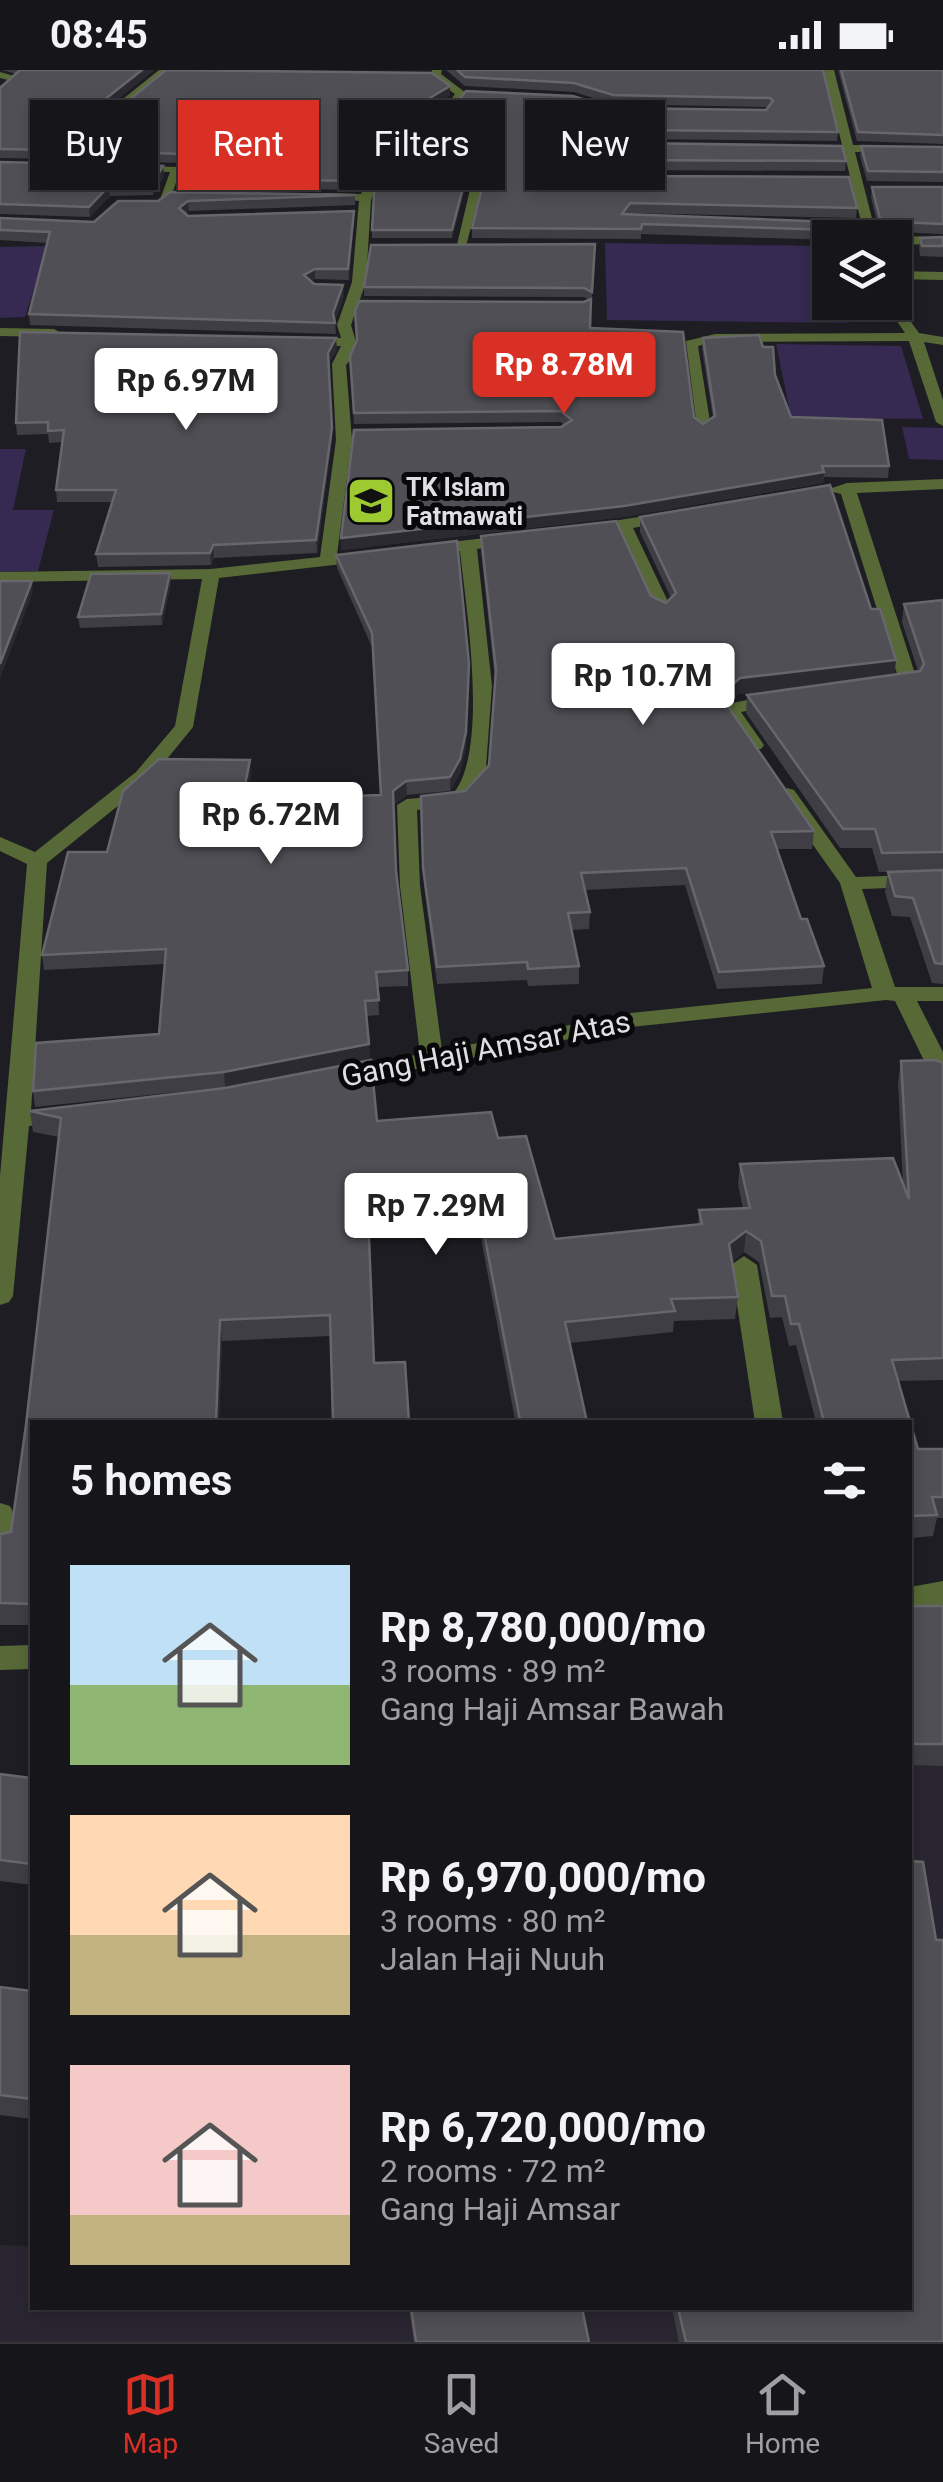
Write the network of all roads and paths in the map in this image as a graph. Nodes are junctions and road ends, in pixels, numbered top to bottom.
1 (829, 70) edge
2 (164, 71) edge
3 (16, 72) edge
4 (183, 72) edge
5 (436, 72) edge
6 (0, 75) edge
7 (416, 75) edge
8 (0, 91) edge
9 (460, 93) junction
10 (480, 94) edge
11 (128, 100) edge
12 (456, 100) edge
13 (791, 148) edge
14 (850, 149) junction
15 (943, 150) edge
16 (158, 169) edge
17 (835, 178) edge
18 (861, 186) junction
19 (369, 190) edge
20 (475, 190) edge
21 (217, 196) edge
22 (310, 196) edge
23 (365, 198) junction
24 (868, 220) edge
25 (912, 240) edge
26 (943, 240) edge
27 (360, 246) junction
28 (376, 246) edge
29 (444, 246) edge
30 (460, 246) junction
31 (480, 246) edge
32 (912, 275) edge
33 (943, 276) edge
34 (349, 304) junction
35 (369, 304) edge
36 (903, 320) edge
37 (943, 326) edge
38 (0, 332) edge
39 (911, 332) junction
40 (64, 333) edge
41 (294, 341) edge
42 (349, 342) junction
43 (943, 342) edge
44 (943, 422) edge
45 (704, 428) edge
46 (344, 433) junction
47 (364, 433) edge
48 (943, 484) edge
49 (847, 488) junction
50 (808, 493) edge
51 (698, 512) edge
52 (624, 526) junction
53 (565, 533) edge
54 (526, 538) edge
55 (468, 545) junction
56 (328, 561) junction
57 (211, 574) junction
58 (0, 577) edge
59 (664, 610) edge
60 (877, 689) edge
61 (798, 698) edge
62 (0, 843) edge
63 (37, 861) junction
64 (943, 880) edge
65 (850, 883) junction
66 (890, 990) junction
67 (943, 994) edge
68 (432, 1061) junction
69 (943, 1075) edge
70 (320, 1081) edge
71 (94, 1112) edge
72 (18, 1120) junction
73 (744, 1265) dead end
74 (0, 1296) edge
75 (769, 1420) edge
76 (0, 1514) edge
77 (0, 1530) edge
78 (943, 1593) edge
79 (912, 1599) edge
80 (30, 1657) edge
81 (0, 1658) edge

1 - 14 street
2 - 4 street
2 - 11 street
3 - 6 street
3 - 8 street
5 - 7 street
5 - 9 street
9 - 10 street
9 - 12 street
13 - 14 street
14 - 15 street
14 - 18 street
16 - 21 street
17 - 18 street
18 - 24 street
19 - 23 street
20 - 30 street
22 - 23 street
23 - 27 street
25 - 26 street
27 - 28 street
27 - 34 street
29 - 30 street
30 - 31 street
32 - 33 street
34 - 35 street
34 - 42 street
36 - 39 street
37 - 39 street
38 - 40 street
39 - 43 street
39 - 44 street
39 - 45 street
41 - 42 street
42 - 46 street
46 - 47 street
46 - 56 street
48 - 49 street
49 - 50 street
49 - 60 street
51 - 52 street
52 - 53 street
52 - 59 street
54 - 55 street
55 - 56 street
55 - 68 street
56 - 57 street
57 - 58 street
57 - 63 street
61 - 65 street
62 - 63 street
63 - 72 street
64 - 65 street
65 - 66 street
66 - 67 street, Gang Haji Amsar Atas
66 - 68 street, Gang Haji Amsar Atas
66 - 69 street
68 - 70 street, Gang Haji Amsar Atas
71 - 72 street
72 - 74 street
73 - 75 street
76 - 77 street
78 - 79 street
80 - 81 street

